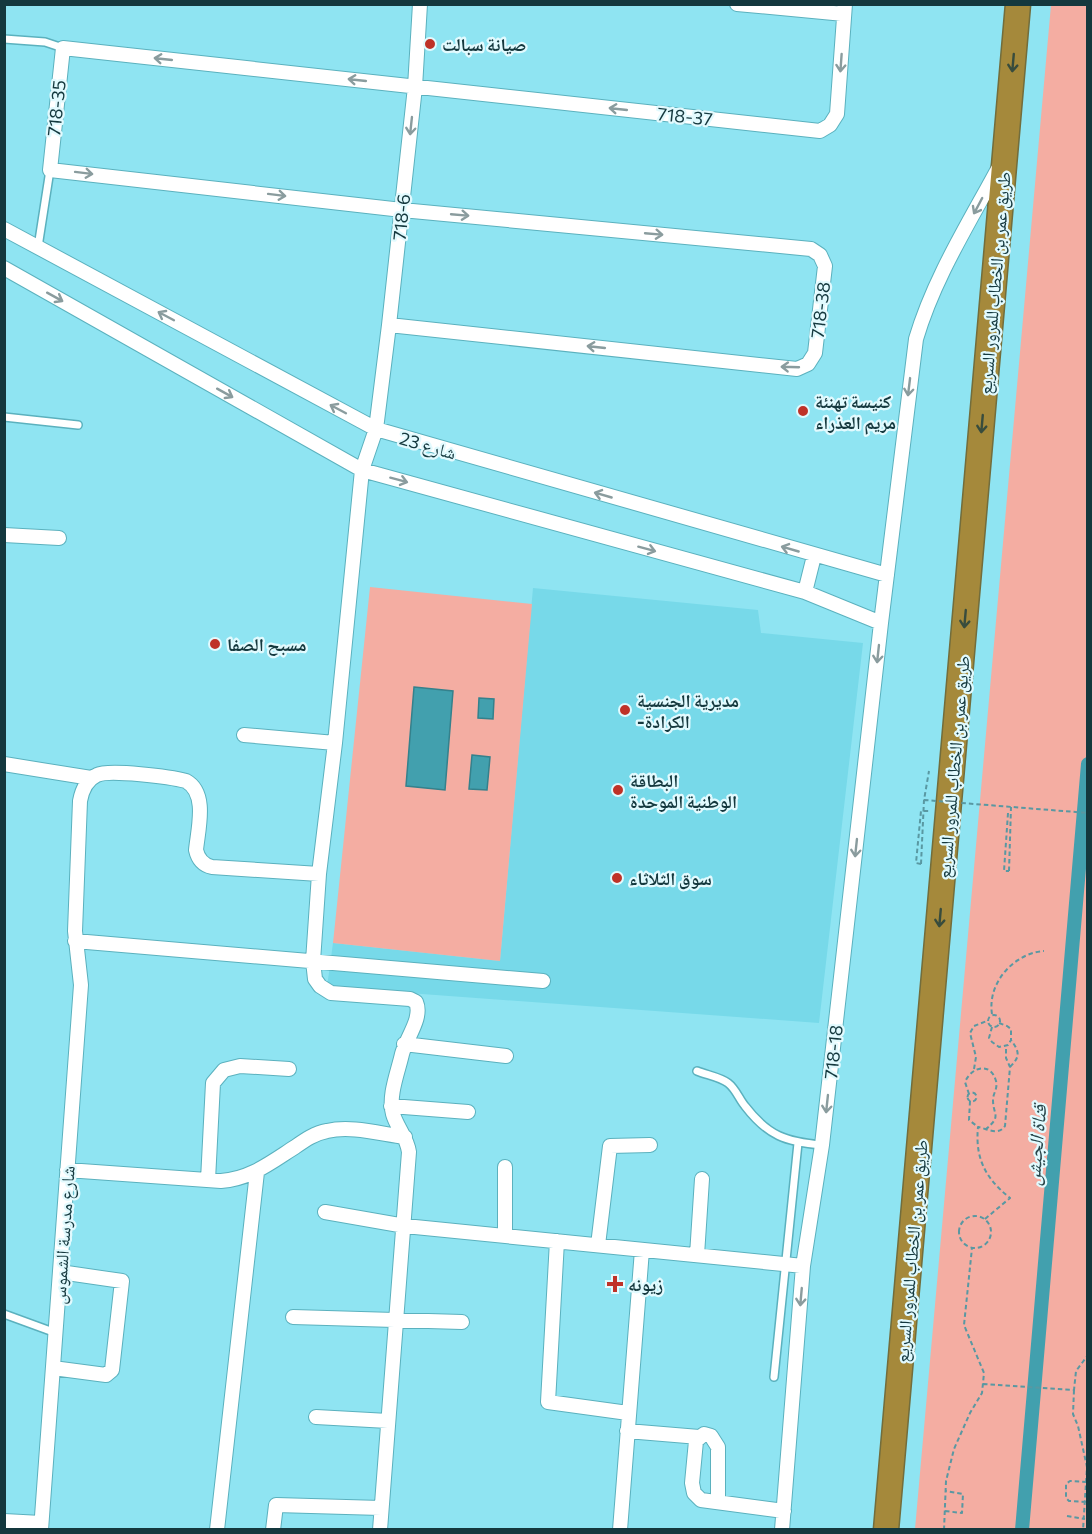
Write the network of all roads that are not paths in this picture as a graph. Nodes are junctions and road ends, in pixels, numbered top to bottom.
1 (420, 4) edge
2 (737, 4) edge
3 (1018, 4) edge
4 (845, 9) edge
5 (4, 39) edge
6 (63, 48) junction
7 (415, 87) junction
8 (1005, 154) junction
9 (50, 170) junction
10 (402, 210) junction
11 (4, 229) edge
12 (38, 247) junction
13 (4, 268) edge
14 (389, 325) junction
15 (4, 417) edge
16 (78, 425) dead end
17 (376, 429) junction
18 (362, 470) junction
19 (4, 535) edge
20 (59, 538) dead end
21 (814, 556) junction
22 (887, 575) junction
23 (805, 592) junction
24 (881, 623) junction
25 (244, 735) dead end
26 (335, 743) junction
27 (4, 764) edge
28 (91, 778) junction
29 (319, 874) junction
30 (75, 941) junction
31 (313, 961) junction
32 (543, 981) dead end
33 (404, 1044) junction
34 (506, 1056) dead end
35 (289, 1069) dead end
36 (697, 1071) dead end
37 (391, 1106) junction
38 (468, 1112) dead end
39 (405, 1137) junction
40 (798, 1143) junction
41 (650, 1145) dead end
42 (822, 1145) junction
43 (505, 1167) dead end
44 (67, 1170) junction
45 (257, 1172) junction
46 (702, 1179) dead end
47 (208, 1180) junction
48 (325, 1212) dead end
49 (405, 1226) junction
50 (505, 1236) junction
51 (556, 1241) junction
52 (598, 1245) junction
53 (642, 1250) junction
54 (698, 1255) junction
55 (785, 1264) junction
56 (803, 1266) junction
57 (60, 1272) junction
58 (4, 1314) edge
59 (293, 1317) dead end
60 (397, 1321) junction
61 (462, 1322) dead end
62 (56, 1333) junction
63 (53, 1368) junction
64 (774, 1377) dead end
65 (628, 1413) junction
66 (316, 1417) dead end
67 (388, 1421) junction
68 (627, 1431) junction
69 (699, 1437) junction
70 (718, 1502) junction
71 (381, 1508) junction
72 (784, 1511) junction
73 (4, 1521) edge
74 (41, 1526) edge
75 (217, 1530) edge
76 (273, 1530) edge
77 (380, 1530) edge
78 (620, 1530) edge
79 (782, 1530) edge
80 (886, 1530) edge

1 - 7 street, 718-6
2 - 4 street
3 -> 8 highway, طريق عمر بن الخطاب للمرور السريع
4 -> 7 street, 718-37
5 - 6 lane
7 -> 6 street
6 - 9 street, 718-35
7 -> 10 street, 718-6
8 -> 22 street, 718-18
8 -> 80 highway, طريق عمر بن الخطاب للمرور السريع
9 -> 10 street
9 - 12 lane
10 - 14 street, 718-6
10 -> 14 street, 718-38
11 - 12 street, شارع 23
17 -> 12 street, شارع 23
13 -> 18 street
14 - 17 street, 718-6
15 - 16 lane
17 - 18 street, 718-6
21 -> 17 street, شارع 23
18 -> 23 street
18 - 26 street, 718-6
19 - 20 street
21 - 22 street, شارع 23
21 - 23 street
22 - 24 street, 718-18
23 - 24 street
24 -> 42 street, 718-18
25 - 26 street
26 - 29 street, 718-6
27 - 28 street
28 - 29 street
28 - 30 street, شارع مدرسة الشموس
29 - 31 street, 718-6
30 - 31 street
30 - 44 street, شارع مدرسة الشموس
31 - 32 street
31 - 33 street
33 - 34 street
33 - 37 street
35 - 47 street
36 - 40 lane
37 - 38 street
37 - 39 street
39 - 45 street
39 - 49 street
40 - 42 lane
40 - 55 lane
41 - 52 street
42 - 56 street, 718-18
43 - 50 street
44 - 47 street
44 - 57 street, شارع مدرسة الشموس
45 - 47 street
45 - 75 street
46 - 54 street
48 - 49 street
49 - 50 street
49 - 60 street
50 - 51 street
51 - 52 street
51 - 65 street
52 - 53 street
53 - 54 street
53 - 65 street
54 - 55 street
55 - 56 street
55 - 64 lane
56 -> 72 street, 718-18
57 - 62 street, شارع مدرسة الشموس
57 - 63 street
58 - 62 lane
59 - 60 street
60 - 61 street
60 - 67 street
62 - 63 street, شارع مدرسة الشموس
63 - 74 street, شارع مدرسة الشموس
65 - 68 street
66 - 67 street
67 - 71 street
68 - 69 street
68 - 78 street
69 - 70 street
69 - 70 street
70 - 72 street
71 - 76 street
71 - 77 street
72 - 79 street, 718-18
73 - 74 street

